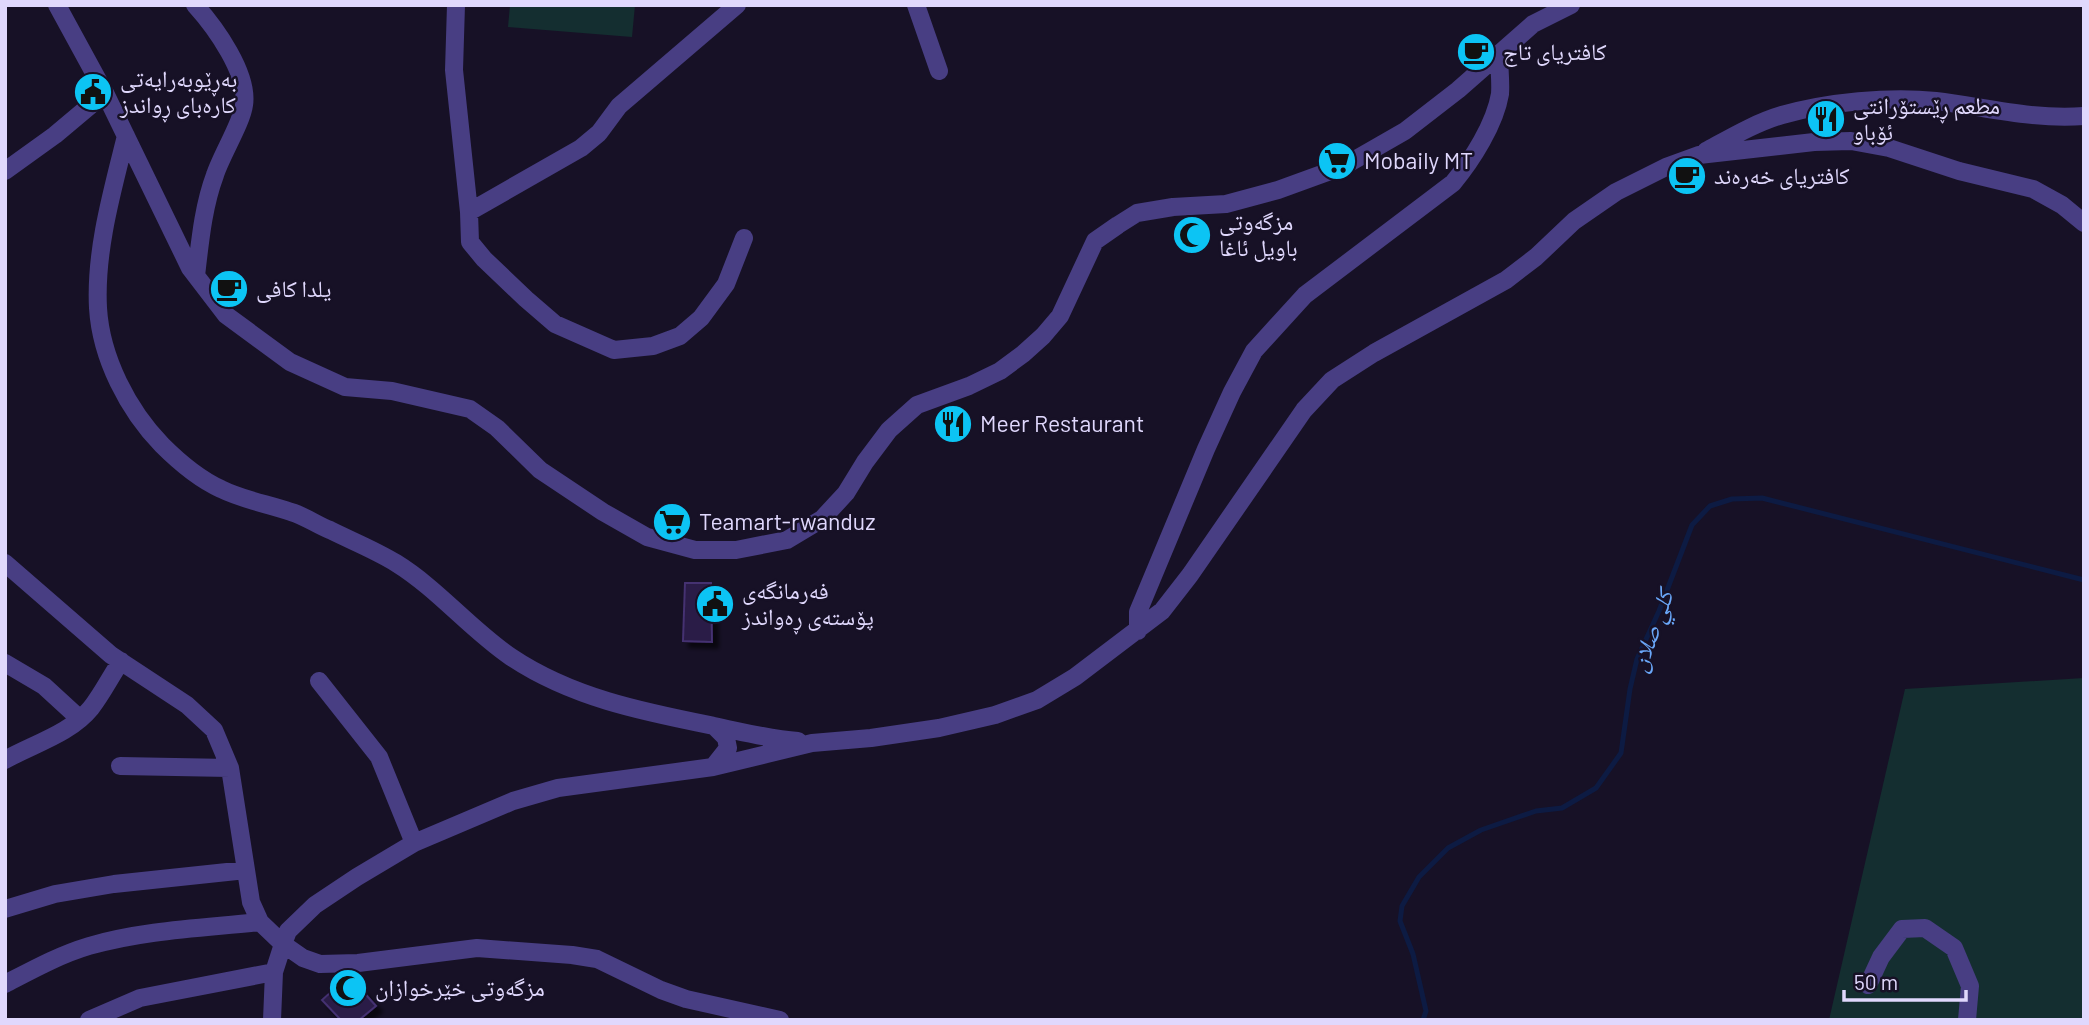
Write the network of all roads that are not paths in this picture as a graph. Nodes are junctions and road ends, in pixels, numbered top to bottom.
1 (57, 5) edge
2 (195, 5) edge
3 (456, 5) edge
4 (737, 5) edge
5 (916, 5) edge
6 (1571, 5) edge
7 (1499, 55) junction
8 (939, 71) dead end
9 (104, 93) junction
10 (2084, 116) edge
11 (126, 136) junction
12 (1699, 155) junction
13 (5, 171) edge
14 (470, 212) junction
15 (2084, 223) edge
16 (744, 238) dead end
17 (196, 276) junction
18 (5, 563) edge
19 (1138, 631) junction
20 (121, 661) junction
21 (10, 670) edge
22 (319, 681) dead end
23 (80, 719) junction
24 (715, 727) junction
25 (812, 743) junction
26 (5, 760) edge
27 (120, 766) dead end
28 (713, 767) junction
29 (230, 768) junction
30 (414, 844) junction
31 (246, 870) junction
32 (5, 909) edge
33 (260, 922) junction
34 (283, 944) junction
35 (274, 972) junction
36 (5, 984) edge
37 (1868, 985) dead end
38 (723, 1013) edge
39 (89, 1020) edge
40 (272, 1020) edge
41 (780, 1020) edge
42 (1967, 1020) edge

1 - 9 street
2 - 17 street
3 - 14 street
4 - 14 street
5 - 8 street
6 - 7 street
7 - 17 street
7 - 19 street
9 - 11 street
9 - 13 street
10 - 12 street
11 - 17 street
11 - 24 street
12 - 15 street
12 - 19 street
14 - 16 street
18 - 20 street
19 - 25 street
20 - 23 street
20 - 29 street
21 - 23 street
22 - 30 street
23 - 26 street
24 - 25 street
24 - 28 street
25 - 28 street
27 - 29 street
28 - 30 street
29 - 31 street
30 - 34 street
31 - 32 street
31 - 33 street
33 - 34 street
33 - 36 street
34 - 35 street
34 - 38 street
35 - 39 street
35 - 40 street
37 - 42 street
38 - 41 street

